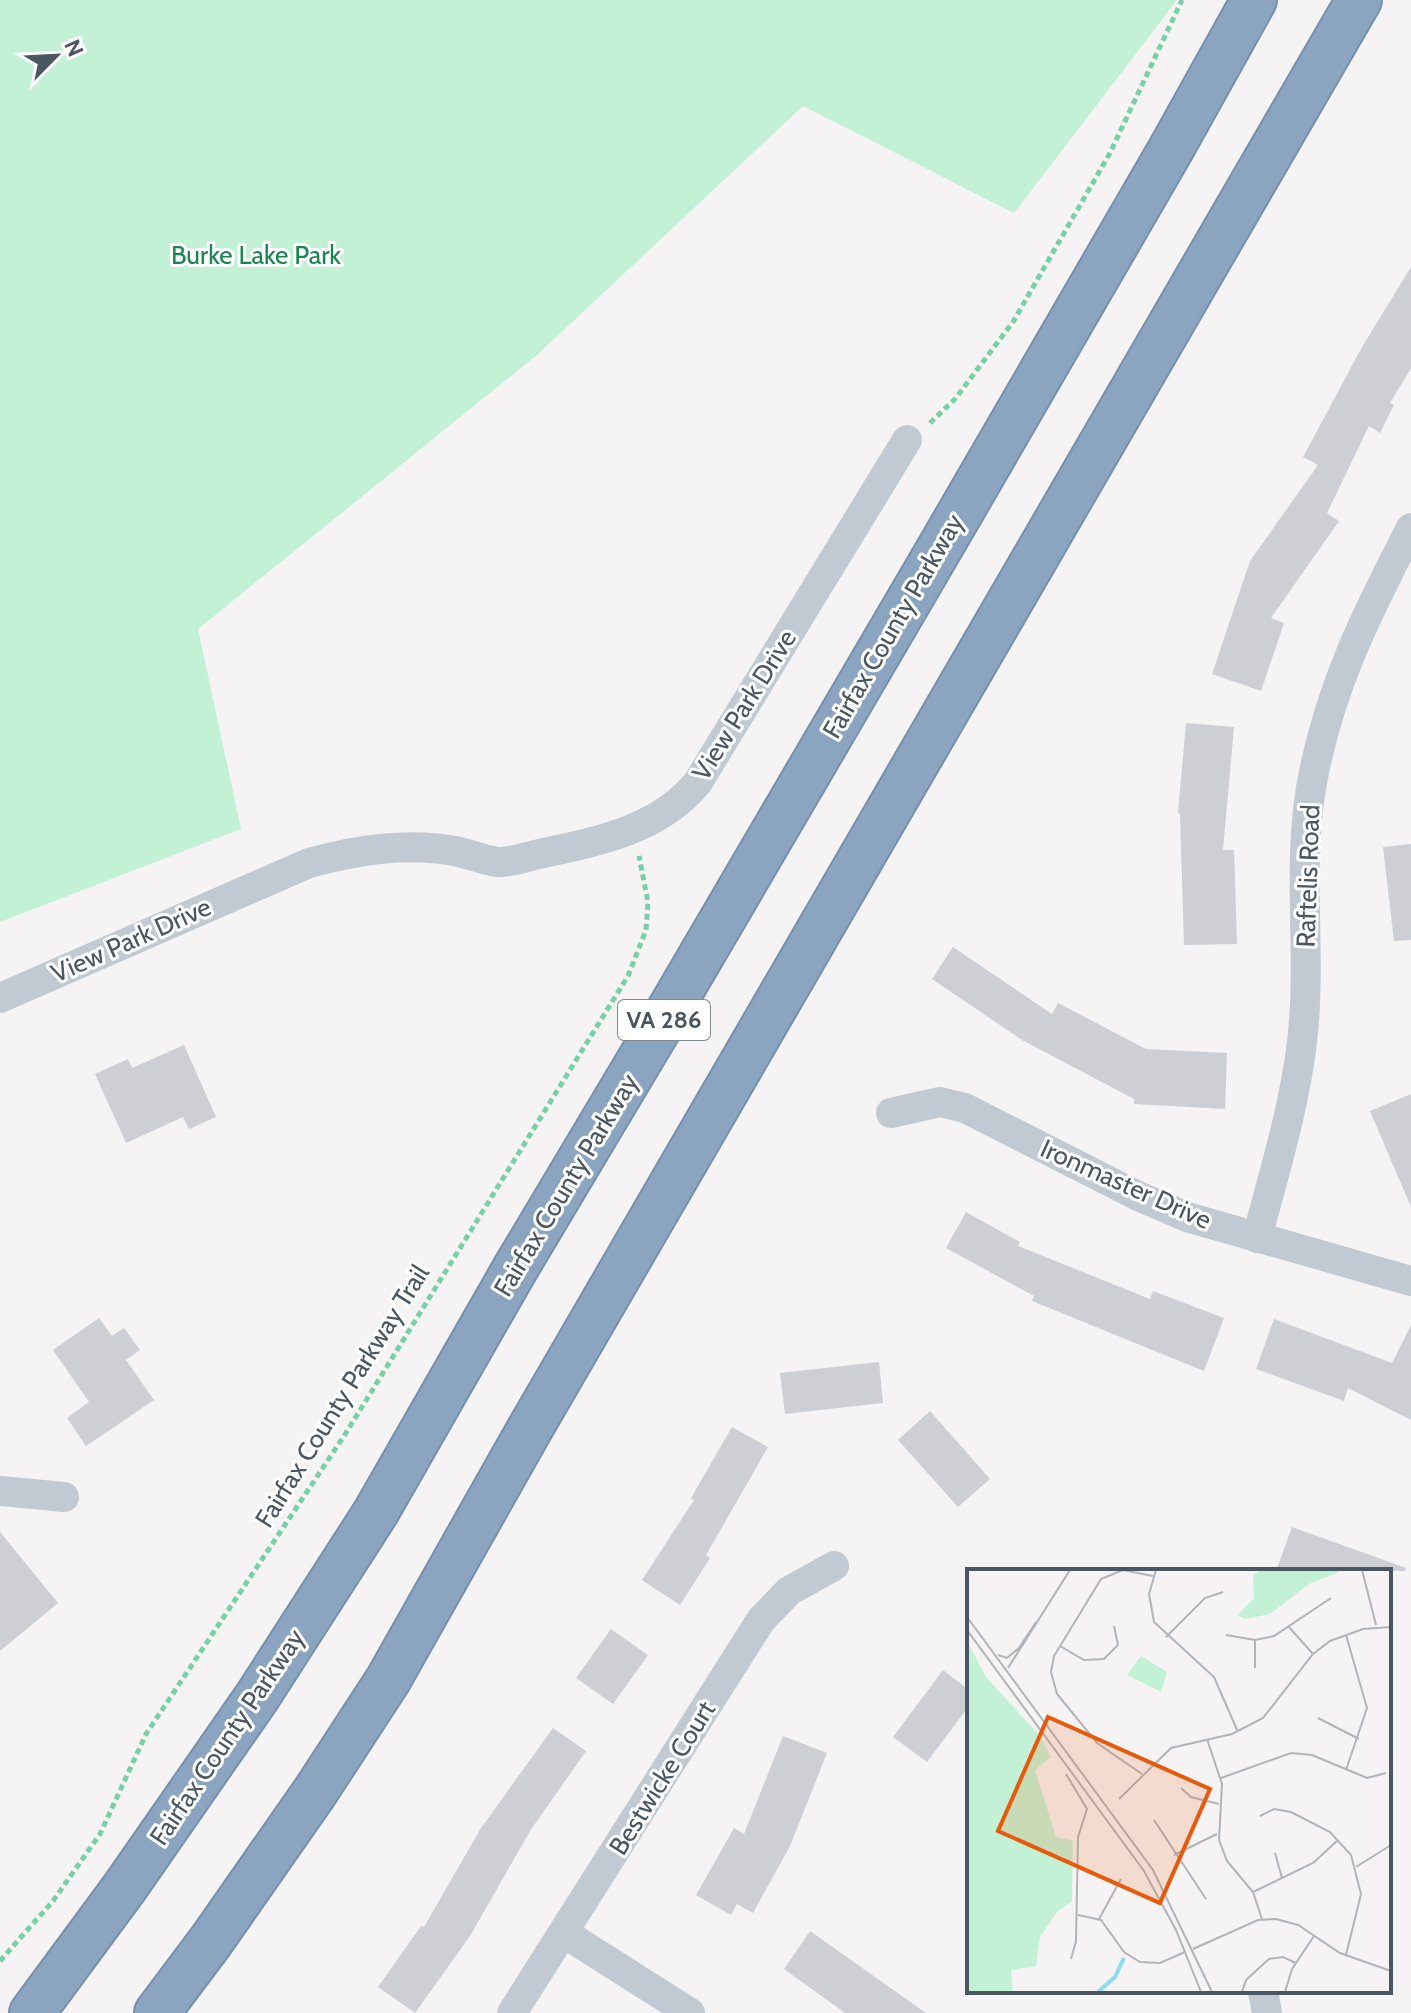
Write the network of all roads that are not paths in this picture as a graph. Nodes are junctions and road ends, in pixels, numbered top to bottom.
1 (1254, 0) edge
2 (1359, 0) edge
3 (907, 440) road end
4 (1411, 528) edge
5 (0, 998) edge
6 (891, 1113) dead end
7 (1257, 1238) junction
8 (1411, 1281) edge
9 (0, 1491) edge
10 (64, 1497) dead end
11 (834, 1566) dead end
12 (564, 1933) junction
13 (1263, 1993) edge
14 (32, 2013) edge
15 (157, 2013) edge
16 (512, 2013) edge
17 (690, 2013) edge
18 (1267, 2013) edge

1 - 14 highway, Fairfax County Parkway / VA 286
2 - 15 highway
3 - 5 street, View Park Drive
4 - 7 street, Raftelis Road
6 - 7 street, Ironmaster Drive
7 - 8 street, Ironmaster Drive
9 - 10 street
11 - 12 street, Bestwicke Court
12 - 16 street, Bestwicke Court
12 - 17 street
13 - 18 street

